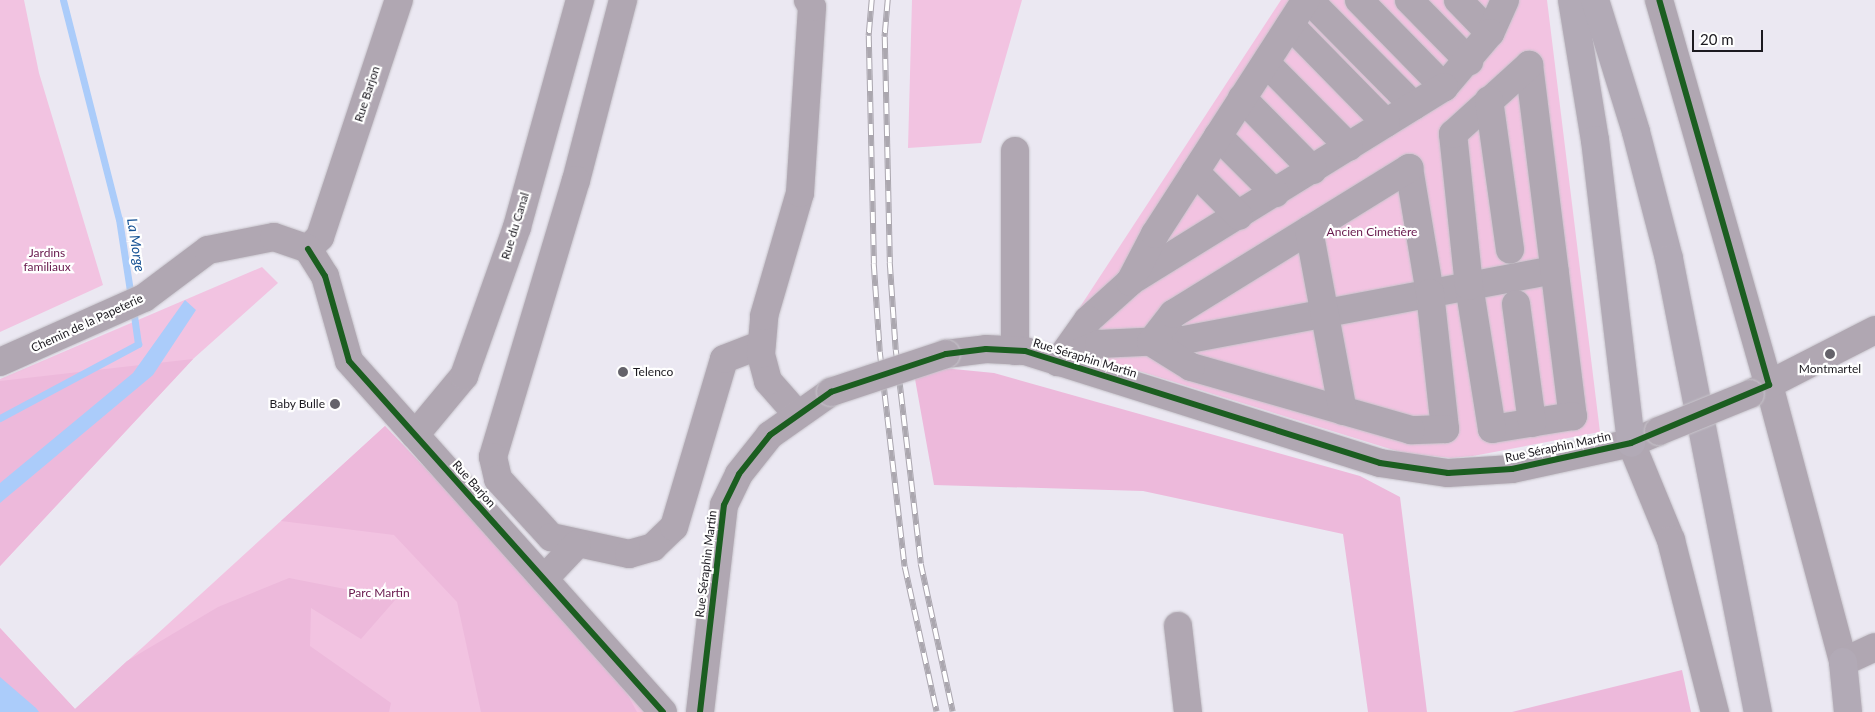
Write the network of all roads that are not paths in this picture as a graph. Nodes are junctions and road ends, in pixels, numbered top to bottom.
1 (398, 0) edge
2 (580, 0) edge
3 (623, 0) edge
4 (808, 0) edge
5 (1308, 0) edge
6 (1359, 0) edge
7 (1409, 0) edge
8 (1458, 0) edge
9 (1505, 0) edge
10 (1572, 0) edge
11 (1595, 0) edge
12 (1614, 0) edge
13 (1659, 0) edge
14 (1290, 26) junction
15 (1490, 33) junction
16 (1469, 61) junction
17 (1266, 63) junction
18 (1444, 87) junction
19 (1242, 98) junction
20 (1489, 100) junction
21 (1414, 106) junction
22 (1386, 124) junction
23 (1218, 136) junction
24 (1349, 147) junction
25 (1015, 151) dead end
26 (1313, 170) junction
27 (1195, 172) junction
28 (1275, 193) junction
29 (1170, 209) junction
30 (1239, 216) junction
31 (1309, 230) junction
32 (1201, 240) junction
33 (308, 249) junction
34 (1510, 250) dead end
35 (1554, 270) junction
36 (1130, 282) junction
37 (1469, 286) junction
38 (1430, 293) junction
39 (1516, 304) dead end
40 (1325, 313) junction
41 (1875, 330) edge
42 (1151, 342) junction
43 (761, 345) junction
44 (1015, 351) junction
45 (0, 362) edge
46 (1058, 362) junction
47 (1759, 390) junction
48 (1344, 411) junction
49 (797, 414) junction
50 (1532, 423) junction
51 (415, 435) junction
52 (1631, 443) junction
53 (576, 544) junction
54 (544, 579) junction
55 (1178, 626) dead end
56 (1875, 647) edge
57 (1842, 662) junction
58 (663, 712) edge
59 (700, 712) edge
60 (1188, 712) edge
61 (1715, 712) edge
62 (1758, 712) edge
63 (1776, 712) edge
64 (1848, 712) edge

1 - 33 street, Rue Barjon
2 - 51 street, Rue du Canal
3 - 53 street
4 - 43 street
5 - 14 street
5 - 21 street
6 - 18 street
7 - 16 street
8 - 15 street
9 - 15 street
10 - 52 main road
11 - 62 main road
12 - 63 main road
13 - 47 street
14 - 17 street
14 - 22 street
15 - 16 street
16 - 18 street
17 - 19 street
17 - 24 street
18 - 21 street
19 - 23 street
19 - 26 street
20 - 34 street
20 - 35 street
20 - 37 street
21 - 22 street
22 - 24 street
23 - 27 street
23 - 28 street
24 - 26 street
25 - 44 street
26 - 28 street
27 - 29 street
27 - 30 street
28 - 30 street
29 - 32 street
29 - 36 street
30 - 32 street
31 - 38 street
31 - 40 street
31 - 42 street
32 - 36 street
33 - 45 street, Chemin de la Papeterie
33 - 51 street, Rue Barjon
35 - 37 street
35 - 50 street
36 - 46 street
37 - 38 street
37 - 50 street
38 - 40 street
38 - 48 street
39 - 50 street
40 - 42 street
40 - 48 street
41 - 47 street, Rue Séraphin Martin
42 - 46 street
42 - 48 street
43 - 49 street
43 - 53 street
44 - 46 street, Rue Séraphin Martin
44 - 49 street, Rue Séraphin Martin, bridge
46 - 52 street, Rue Séraphin Martin
47 - 52 street, Rue Séraphin Martin, bridge
47 - 57 street
49 - 59 street, Rue Séraphin Martin
51 - 54 street, Rue Barjon
52 - 61 street
53 - 54 street
54 - 58 street, Rue Barjon
55 - 60 street
56 - 57 street
57 - 64 main road

